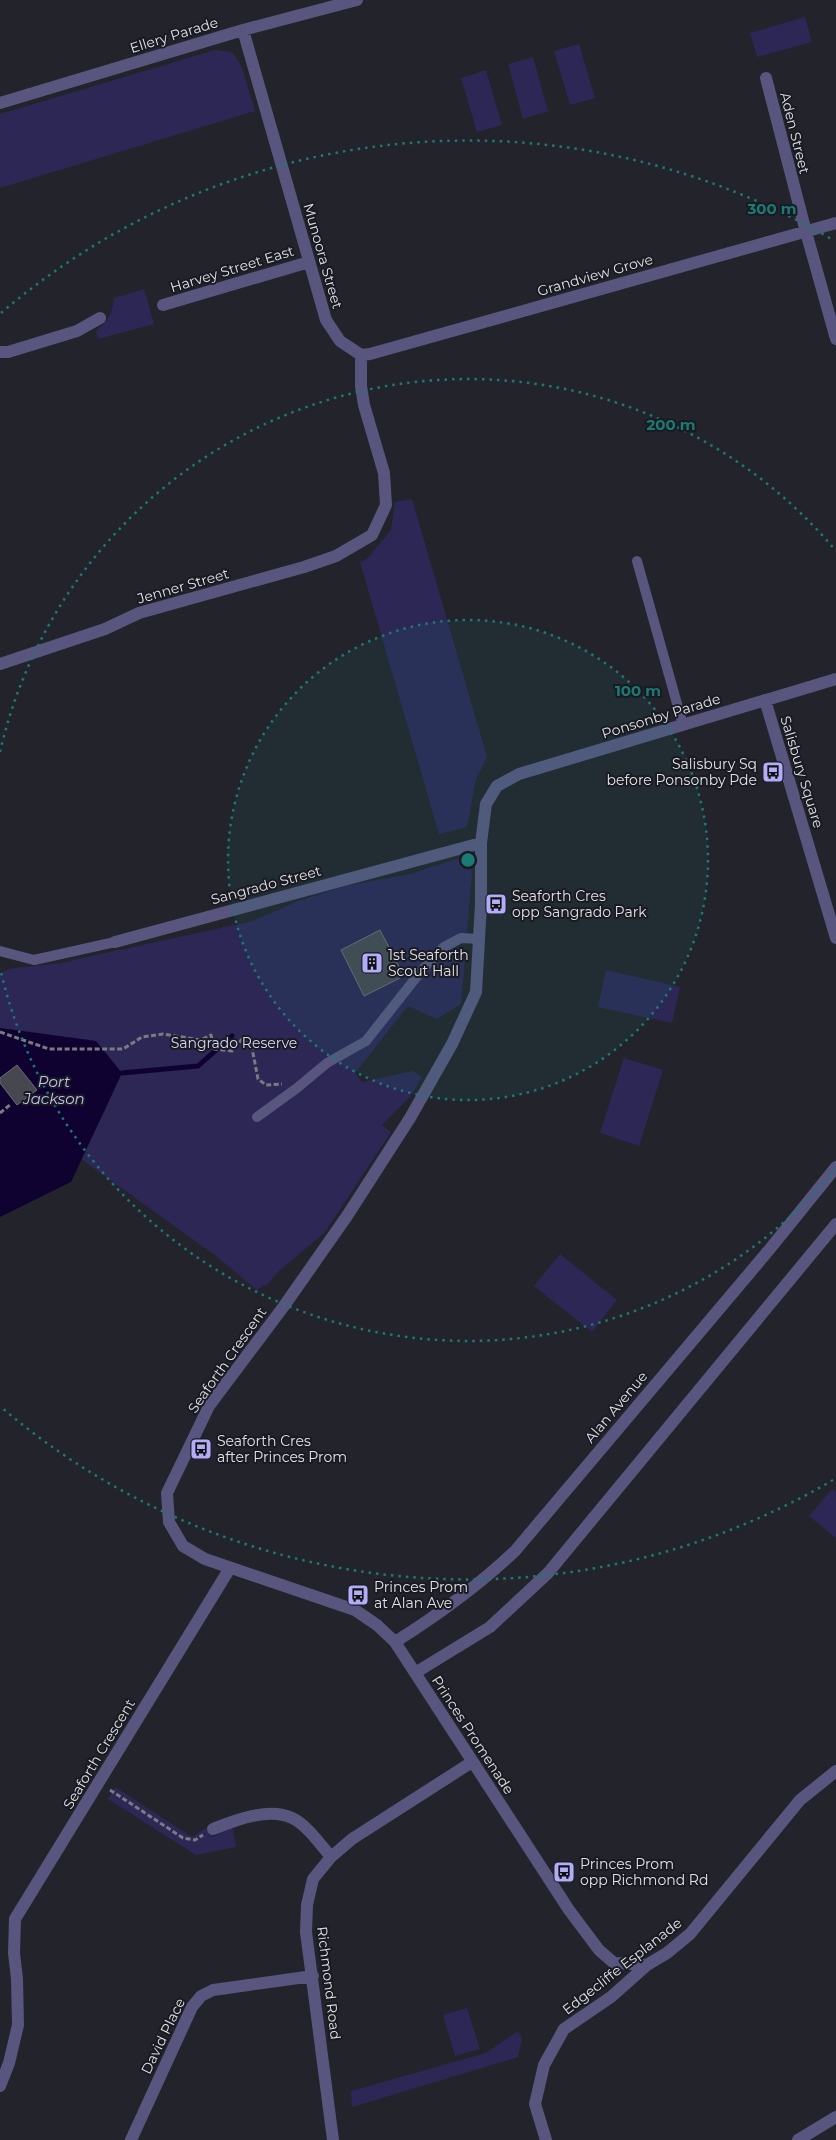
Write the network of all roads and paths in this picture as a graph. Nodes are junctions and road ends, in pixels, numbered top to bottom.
1 (357, 0) edge
2 (243, 30) junction
3 (766, 78) dead end
4 (0, 103) edge
5 (836, 223) edge
6 (806, 232) junction
7 (309, 262) junction
8 (163, 305) dead end
9 (100, 318) dead end
10 (836, 338) edge
11 (0, 352) edge
12 (361, 355) junction
13 (637, 561) dead end
14 (0, 664) edge
15 (836, 678) edge
16 (765, 700) junction
17 (683, 725) junction
18 (481, 843) junction
19 (836, 938) edge
20 (479, 939) junction
21 (115, 942) joint
22 (0, 951) edge
23 (0, 1032) edge
24 (297, 1088) junction
25 (12, 1104) dead end
26 (0, 1113) edge
27 (257, 1116) dead end
28 (836, 1167) edge
29 (836, 1224) edge
30 (230, 1568) junction
31 (395, 1642) junction
32 (415, 1673) junction
33 (472, 1762) junction
34 (836, 1771) edge
35 (99, 1783) junction
36 (213, 1829) joint
37 (331, 1856) junction
38 (648, 1965) junction
39 (313, 1976) junction
40 (0, 2086) edge
41 (836, 2117) edge
42 (131, 2140) edge
43 (333, 2140) edge
44 (546, 2140) edge
45 (798, 2140) edge

1 - 2 street, Ellery Parade
2 - 4 street, Ellery Parade
2 - 7 street, Munoora Street
3 - 6 street, Aden Street
5 - 6 street, Grandview Grove
6 - 10 street, Aden Street
6 - 12 street, Grandview Grove
7 - 8 street, Harvey Street East
7 - 12 street, Munoora Street
9 - 11 street
12 - 14 street, Jenner Street
13 - 17 lane
15 - 16 street, Ponsonby Parade
16 - 17 street, Ponsonby Parade
16 - 19 street, Salisbury Square
17 - 18 street, Ponsonby Parade
18 - 20 street, Seaforth Crescent
18 - 21 street, Sangrado Street
20 - 24 lane
20 - 30 street, Seaforth Crescent
21 - 22 lane, Sangrado Street
23 - 24 path
24 - 27 lane
25 - 26 path
28 - 31 street, Alan Avenue
29 - 32 street
30 - 31 street, Princes Promenade
30 - 35 street, Seaforth Crescent
31 - 32 street, Princes Promenade
32 - 33 street, Princes Promenade
33 - 37 street, Richmond Road
33 - 38 street, Princes Promenade
34 - 38 street, Edgecliffe Esplanade
35 - 36 path
35 - 40 street, Seaforth Crescent
36 - 37 street
37 - 39 street, Richmond Road
38 - 44 street, Edgecliffe Esplanade
39 - 42 street, David Place
39 - 43 street, Richmond Road
41 - 45 street

